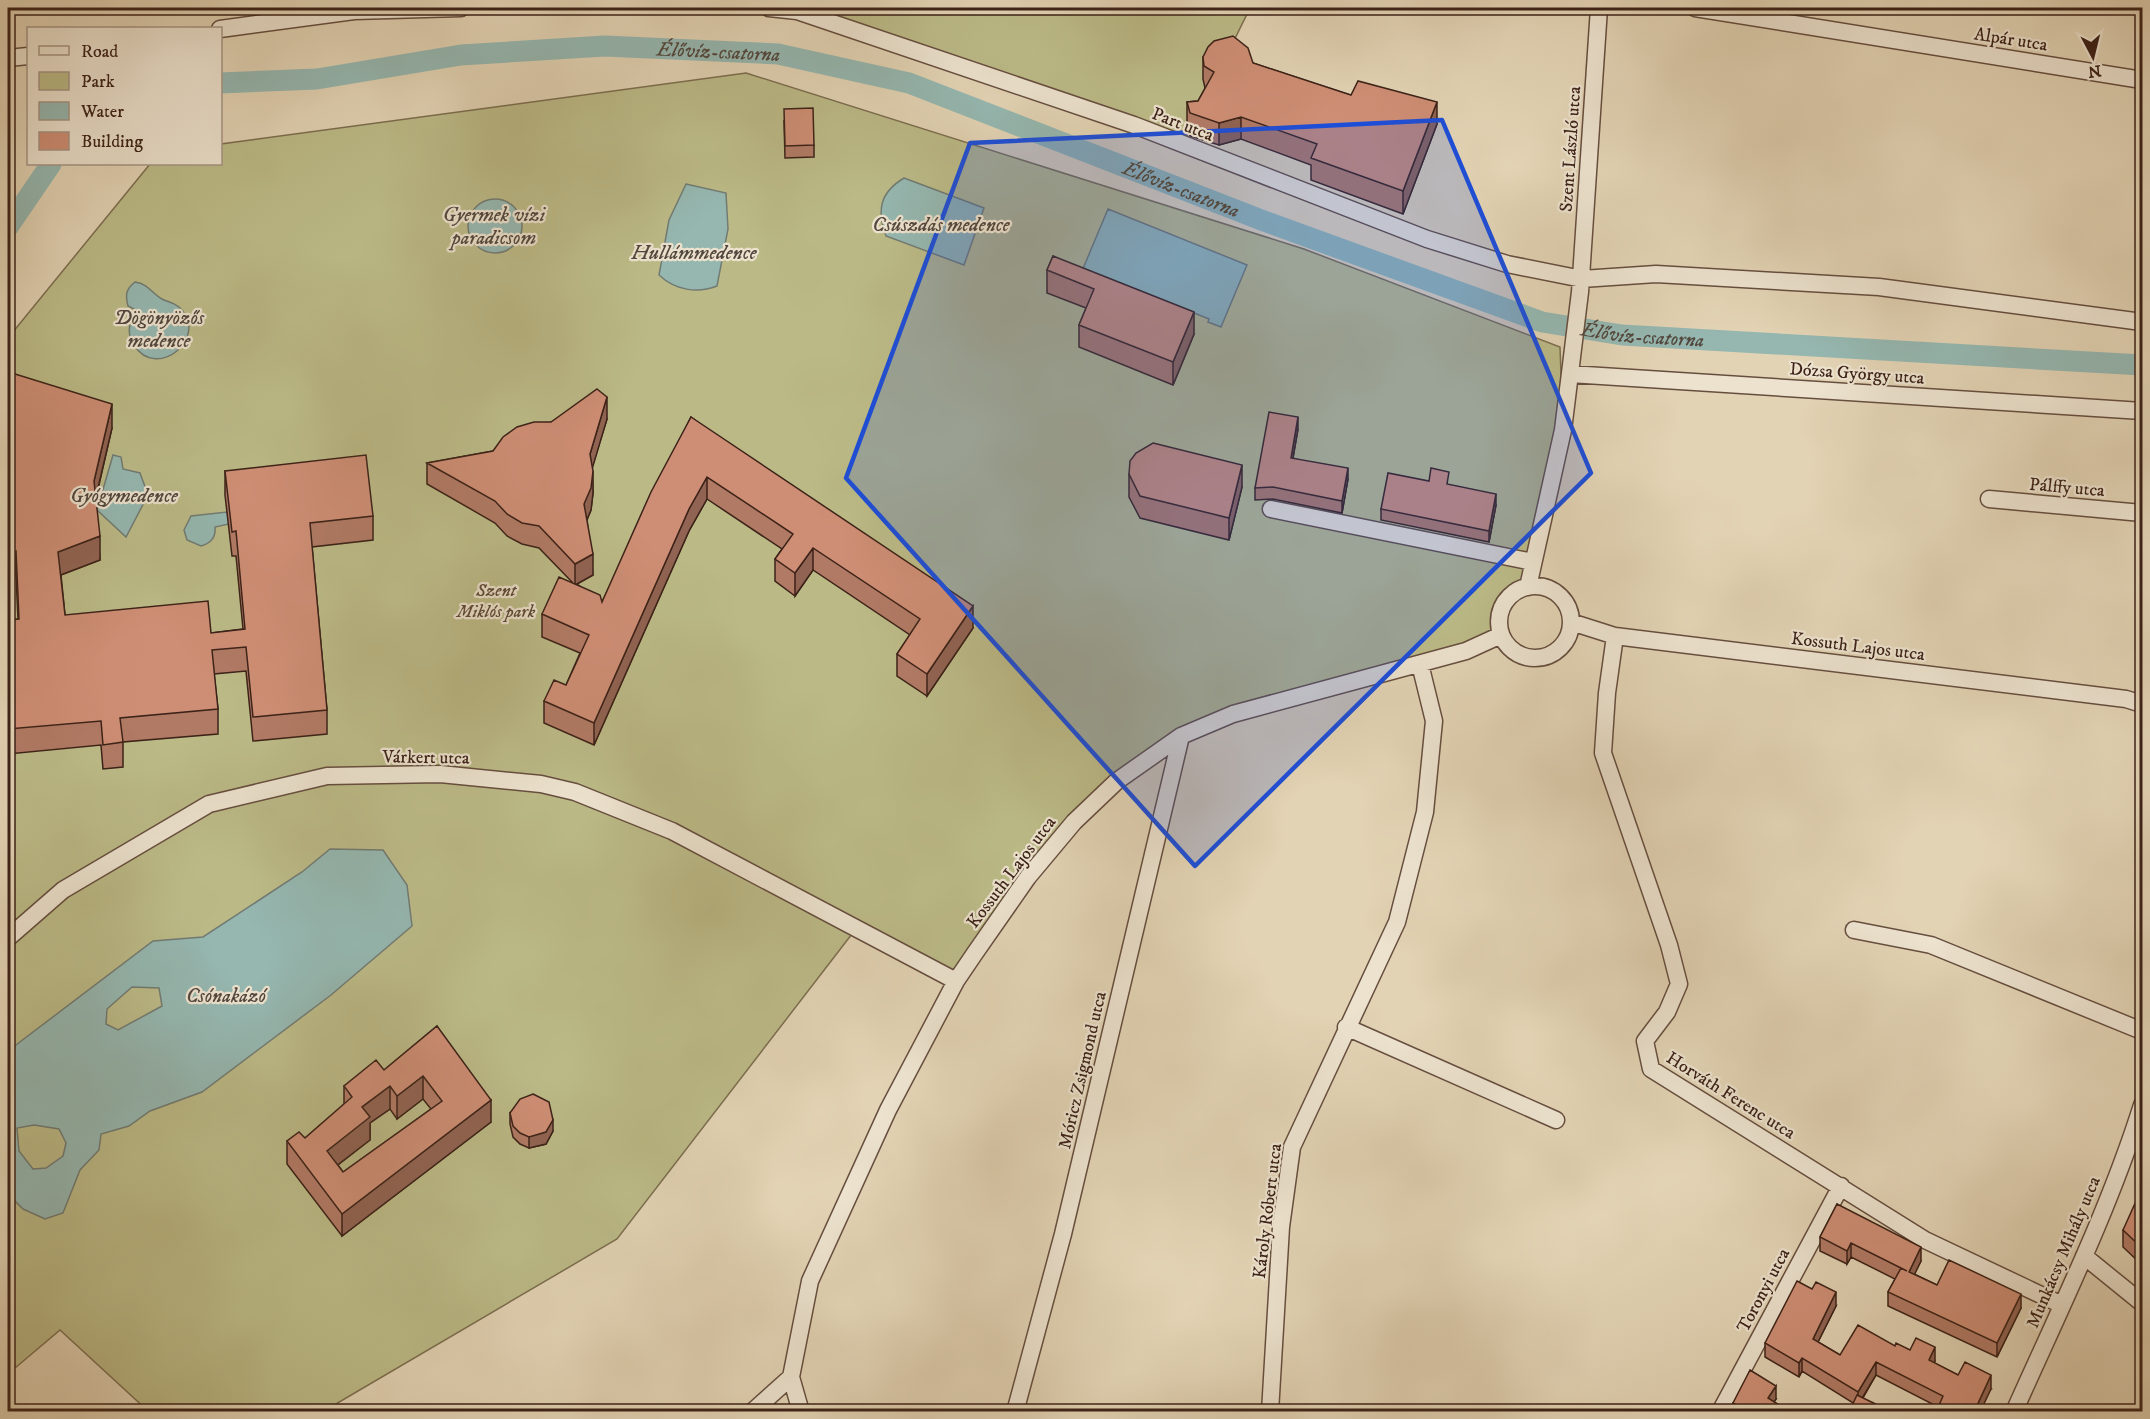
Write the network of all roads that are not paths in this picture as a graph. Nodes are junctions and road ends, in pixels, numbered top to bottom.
1 (461, 8) edge
2 (769, 8) edge
3 (1599, 8) edge
4 (1695, 8) edge
5 (222, 29) edge
6 (27, 56) edge
7 (8, 58) edge
8 (2142, 80) edge
9 (1581, 286) junction
10 (2142, 322) edge
11 (1570, 370) junction
12 (2142, 411) edge
13 (1989, 499) dead end
14 (1271, 509) dead end
15 (2142, 513) edge
16 (1533, 562) junction
17 (1528, 587) junction
18 (1571, 622) junction
19 (1501, 635) junction
20 (1615, 636) junction
21 (1420, 664) junction
22 (2142, 704) edge
23 (1181, 736) junction
24 (1854, 930) dead end
25 (8, 938) edge
26 (956, 981) junction
27 (1346, 1027) junction
28 (2142, 1031) edge
29 (2142, 1105) edge
30 (1556, 1120) dead end
31 (1841, 1186) junction
32 (2084, 1256) junction
33 (2142, 1303) edge
34 (2062, 1305) junction
35 (790, 1377) junction
36 (752, 1412) edge
37 (801, 1412) edge
38 (1015, 1412) edge
39 (1270, 1412) edge
40 (1720, 1412) edge
41 (2014, 1412) edge

1 - 5 street
2 - 9 street, Part utca
3 - 9 street, Szent László utca
4 - 8 street, Alpár utca
6 - 7 street
9 - 10 street
9 - 11 street, Szent László utca
11 - 12 street, Dózsa György utca
11 - 16 street
13 - 15 street, Pálffy utca
14 - 16 street
16 - 17 street
17 - 18 street
17 - 19 street
18 - 19 street
18 - 20 street, Kossuth Lajos utca
19 - 21 street, Kossuth Lajos utca
20 - 22 street, Kossuth Lajos utca
20 - 31 street, Horváth Ferenc utca
21 - 23 street, Kossuth Lajos utca
21 - 27 street, Károly Róbert utca
23 - 26 street, Kossuth Lajos utca
23 - 38 street, Móricz Zsigmond utca
24 - 28 street
25 - 26 street, Várkert utca
26 - 35 street, Kossuth Lajos utca
27 - 30 street
27 - 39 street, Károly Róbert utca
29 - 32 street, Munkácsy Mihály utca
31 - 34 street, Horváth Ferenc utca
31 - 40 street, Toronyi utca
32 - 33 street
32 - 34 street, Munkácsy Mihály utca
34 - 41 street, Munkácsy Mihály utca
35 - 36 street
35 - 37 street

